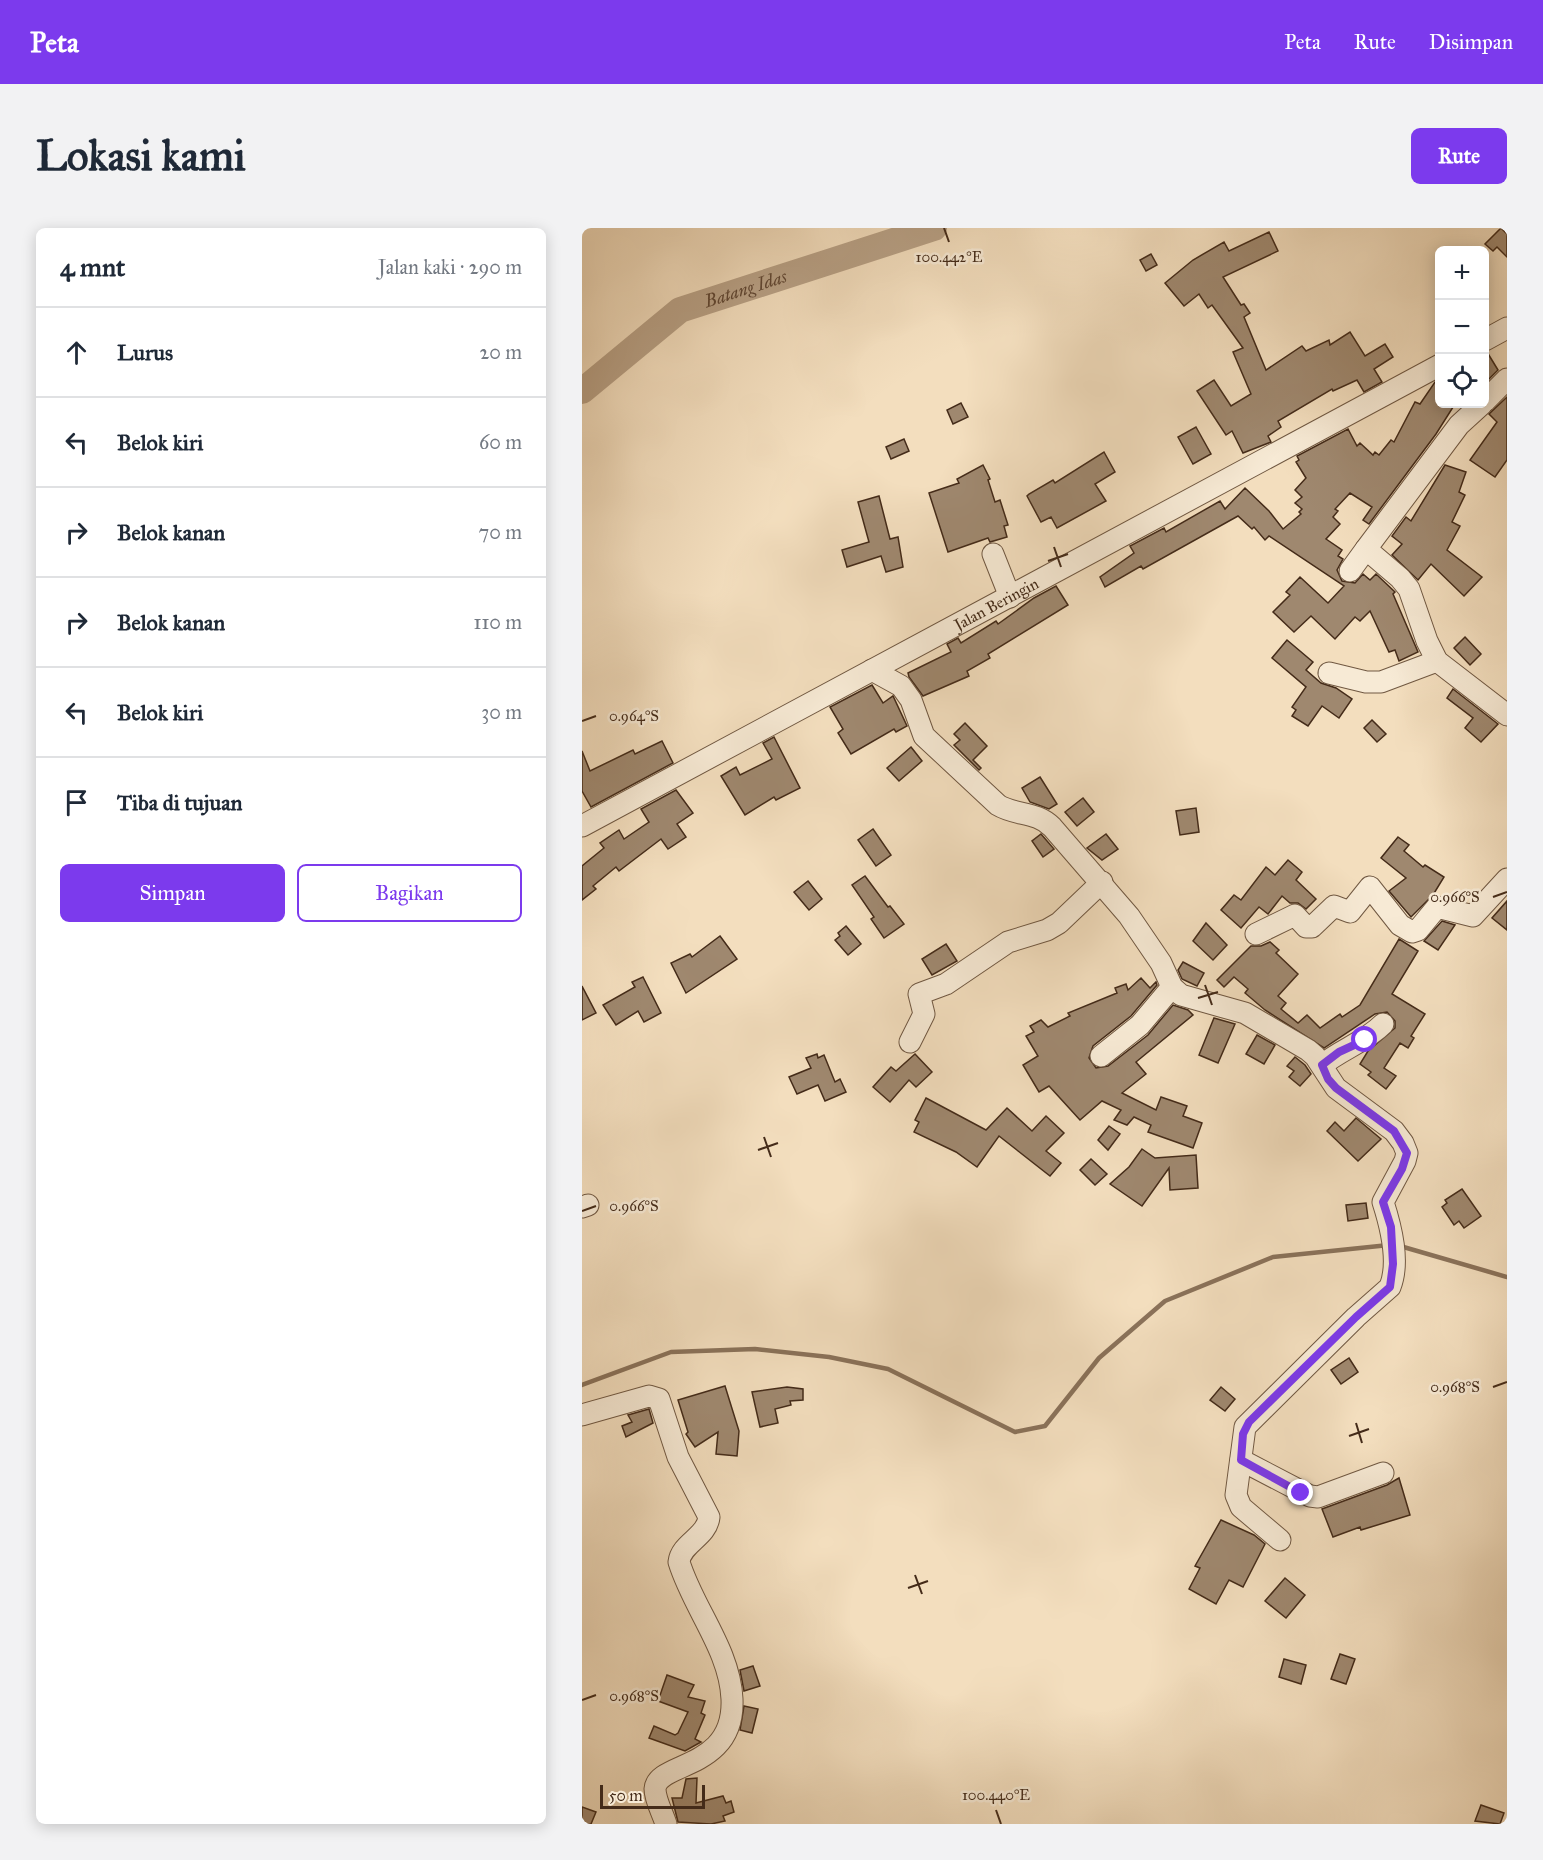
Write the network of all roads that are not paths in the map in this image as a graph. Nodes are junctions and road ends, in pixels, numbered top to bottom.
1 (1507, 328) edge
2 (1489, 338) edge
3 (1435, 367) edge
4 (1507, 379) edge
5 (1489, 396) edge
6 (1476, 408) edge
7 (1366, 549) junction
8 (993, 554) dead end
9 (1350, 571) dead end
10 (1010, 597) junction
11 (1437, 660) junction
12 (872, 670) junction
13 (1329, 673) dead end
14 (1507, 715) edge
15 (582, 826) edge
16 (1507, 879) edge
17 (1102, 882) junction
18 (1256, 934) dead end
19 (1172, 987) junction
20 (1383, 1024) dead end
21 (910, 1042) dead end
22 (1101, 1056) dead end
23 (1322, 1065) junction
24 (582, 1415) edge
25 (1241, 1460) junction
26 (1383, 1473) dead end
27 (1280, 1540) dead end
28 (666, 1824) edge

1 - 2 street
3 - 10 street, Jalan Beringin
4 - 5 street
6 - 7 street
7 - 9 street
7 - 11 street
8 - 10 street
10 - 12 street, Jalan Beringin
11 - 13 street
11 - 14 street
12 - 15 street, Jalan Beringin
12 - 17 street
16 - 18 street
17 - 19 street
17 - 21 street
19 - 22 street
19 - 23 street
20 - 23 street
23 - 25 street
24 - 28 street
25 - 26 street
25 - 27 street

